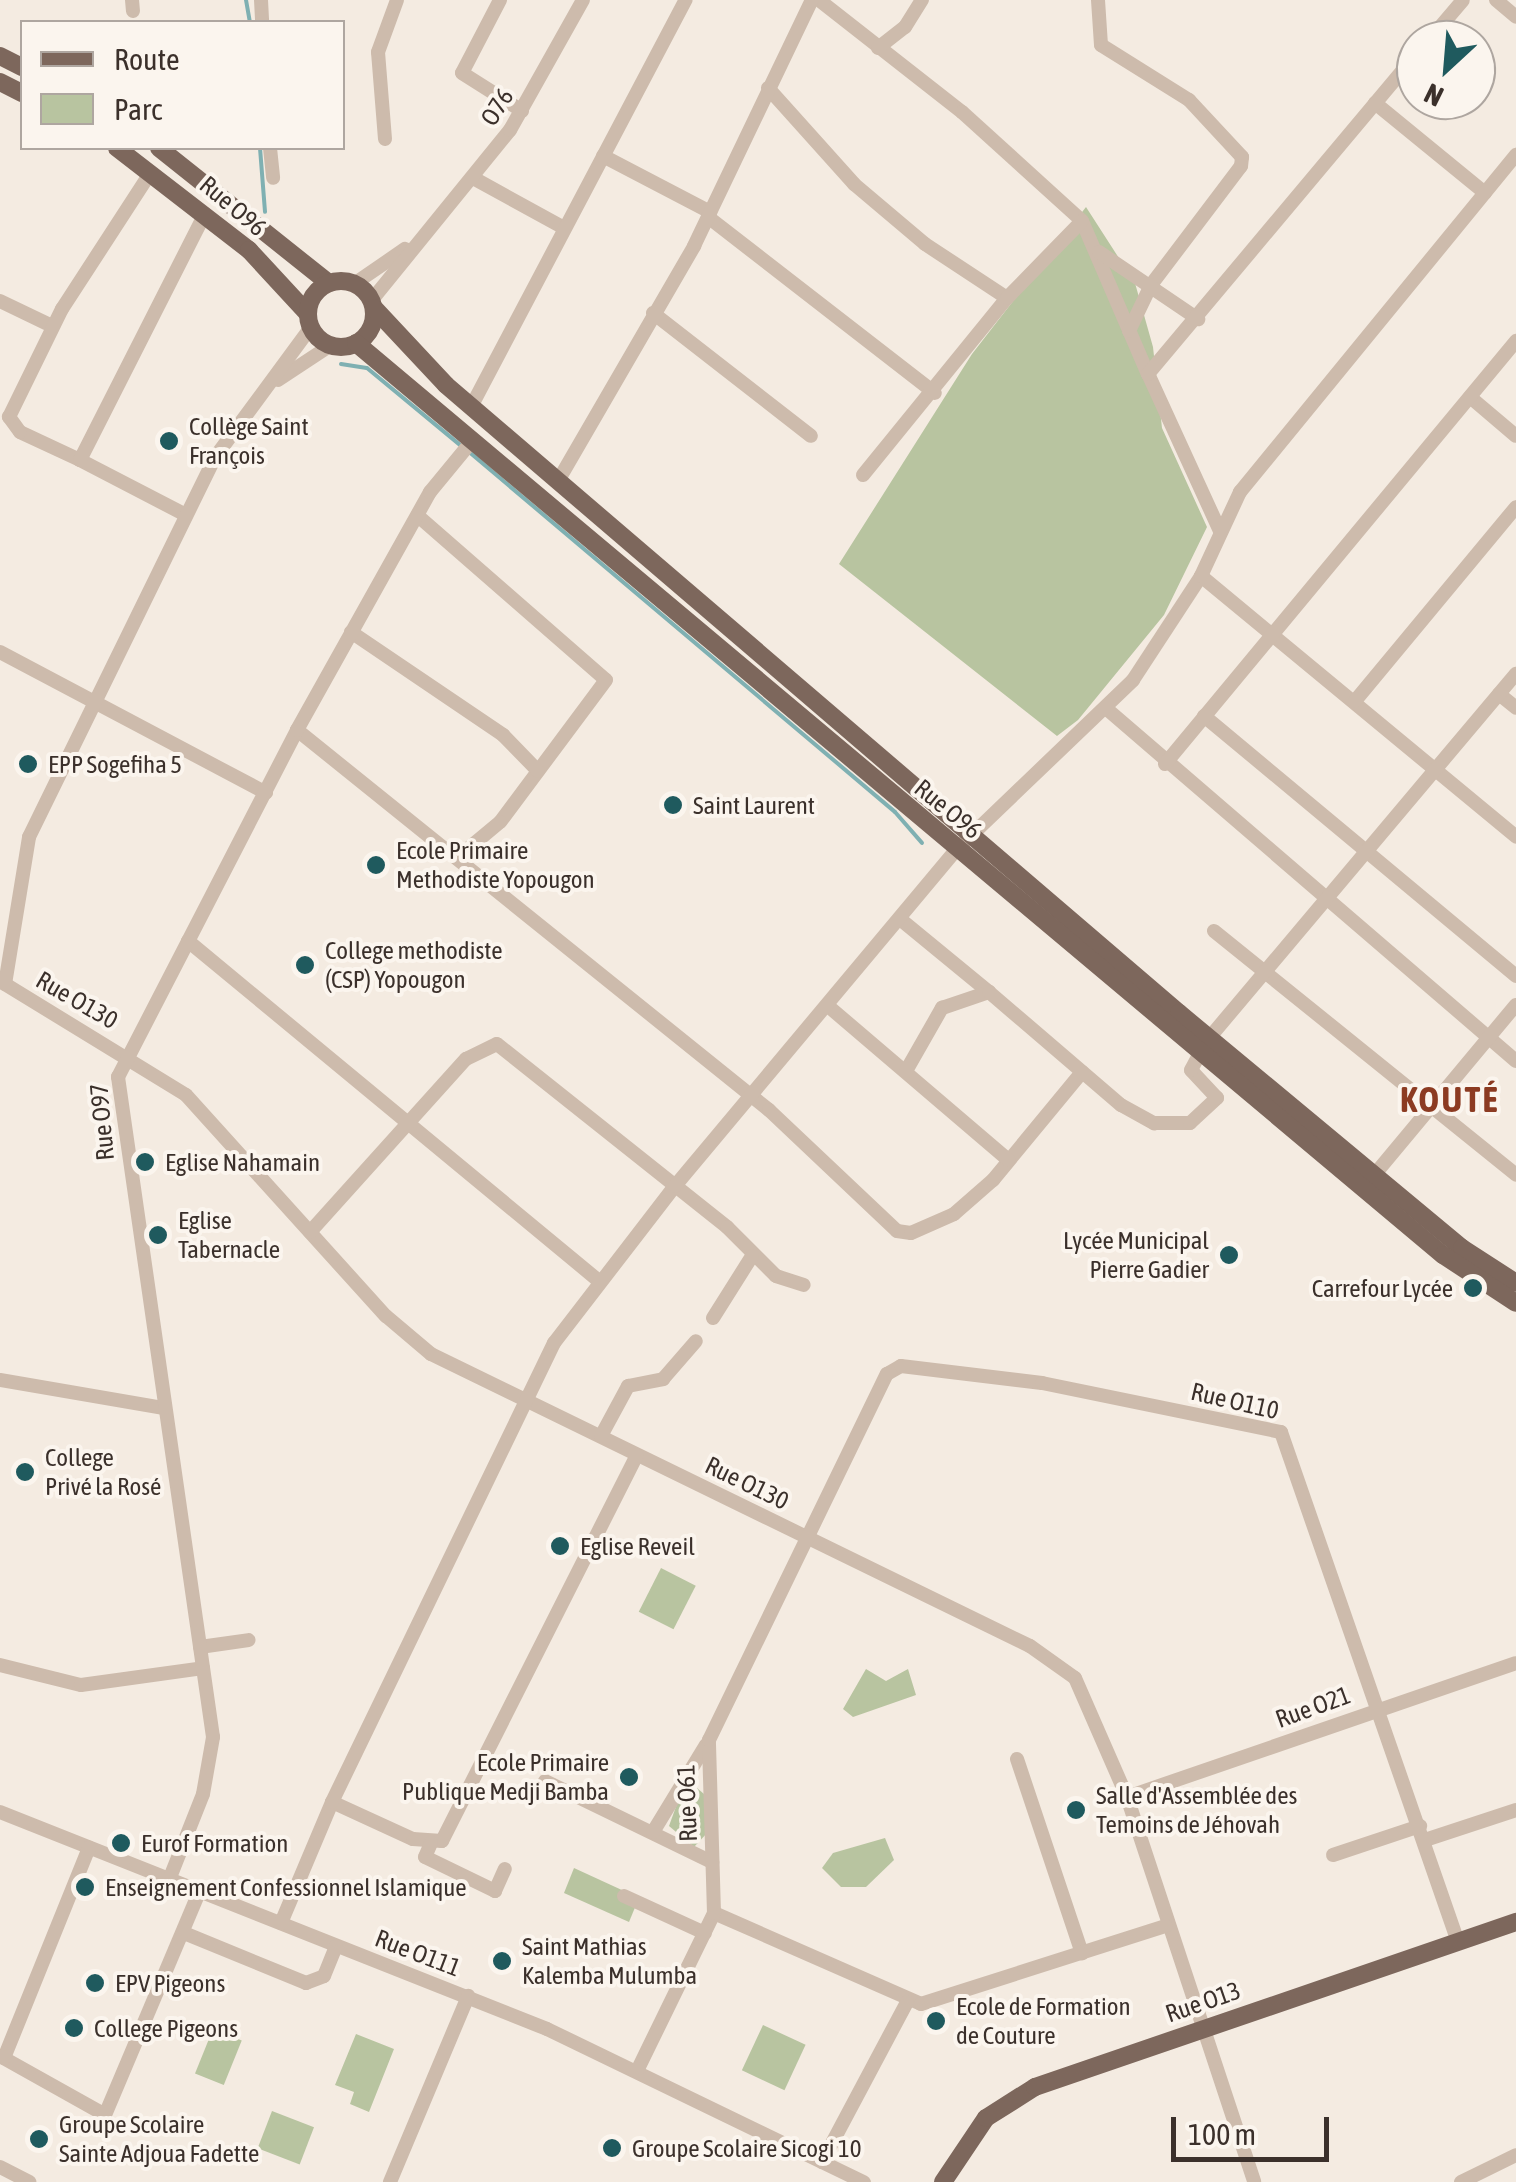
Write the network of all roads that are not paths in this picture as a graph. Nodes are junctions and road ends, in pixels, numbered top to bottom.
1 (397, 0) edge
2 (500, 0) edge
3 (584, 0) edge
4 (686, 0) edge
5 (815, 0) edge
6 (922, 0) edge
7 (1098, 0) edge
8 (1463, 0) edge
9 (1496, 0) edge
10 (1516, 17) edge
11 (1446, 20) edge
12 (878, 48) junction
13 (1396, 78) edge
14 (768, 88) junction
15 (1375, 103) junction
16 (522, 111) junction
17 (385, 139) dead end
18 (120, 150) edge
19 (162, 150) edge
20 (270, 150) edge
21 (1516, 155) edge
22 (604, 156) junction
23 (151, 172) junction
24 (272, 178) dead end
25 (475, 179) junction
26 (1485, 193) junction
27 (205, 214) junction
28 (709, 215) junction
29 (1082, 221) junction
30 (433, 226) junction
31 (564, 228) junction
32 (1099, 252) junction
33 (329, 283) junction
34 (354, 284) junction
35 (1152, 285) junction
36 (1007, 298) junction
37 (0, 302) edge
38 (372, 305) junction
39 (653, 314) junction
40 (1198, 319) junction
41 (309, 320) junction
42 (52, 326) junction
43 (1129, 331) junction
44 (1516, 342) edge
45 (356, 343) junction
46 (331, 345) junction
47 (1148, 374) junction
48 (273, 383) junction
49 (934, 393) junction
50 (1470, 397) junction
51 (471, 407) junction
52 (810, 436) dead end
53 (1516, 436) edge
54 (472, 441) junction
55 (80, 460) junction
56 (864, 475) dead end
57 (558, 481) junction
58 (1516, 507) edge
59 (184, 514) junction
60 (418, 516) junction
61 (1220, 531) junction
62 (1201, 576) junction
63 (352, 632) junction
64 (1272, 634) junction
65 (0, 652) edge
66 (1516, 674) edge
67 (1499, 694) junction
68 (1355, 701) junction
69 (96, 702) junction
70 (1516, 708) edge
71 (1108, 710) junction
72 (1204, 716) junction
73 (297, 730) junction
74 (1165, 764) junction
75 (538, 770) junction
76 (1436, 770) junction
77 (266, 793) junction
78 (972, 834) junction
79 (1516, 837) edge
80 (957, 849) junction
81 (1368, 852) junction
82 (457, 858) junction
83 (1328, 898) junction
84 (900, 919) junction
85 (1214, 931) dead end
86 (188, 941) junction
87 (1266, 972) junction
88 (1516, 976) edge
89 (2, 982) edge
90 (989, 992) junction
91 (1516, 1005) edge
92 (828, 1006) junction
93 (1490, 1036) junction
94 (1205, 1044) junction
95 (128, 1056) junction
96 (1516, 1062) edge
97 (906, 1071) junction
98 (1082, 1072) junction
99 (750, 1098) junction
100 (1431, 1106) junction
101 (407, 1122) junction
102 (1008, 1160) junction
103 (1375, 1174) junction
104 (1516, 1174) edge
105 (676, 1186) junction
106 (310, 1232) junction
107 (752, 1256) junction
108 (599, 1281) junction
109 (1516, 1283) edge
110 (804, 1285) dead end
111 (1516, 1303) edge
112 (713, 1318) dead end
113 (696, 1340) dead end
114 (0, 1380) edge
115 (525, 1400) junction
116 (163, 1408) junction
117 (601, 1436) junction
118 (637, 1455) junction
119 (809, 1538) junction
120 (248, 1640) dead end
121 (200, 1647) junction
122 (1516, 1663) edge
123 (0, 1664) edge
124 (203, 1668) junction
125 (1376, 1708) junction
126 (709, 1740) junction
127 (1017, 1759) dead end
128 (545, 1781) dead end
129 (1126, 1798) junction
130 (332, 1802) junction
131 (1516, 1810) edge
132 (0, 1812) edge
133 (654, 1832) junction
134 (1423, 1833) junction
135 (431, 1844) junction
136 (89, 1848) junction
137 (1332, 1855) dead end
138 (712, 1862) junction
139 (505, 1869) dead end
140 (169, 1880) junction
141 (199, 1892) junction
142 (624, 1896) dead end
143 (714, 1913) junction
144 (1516, 1922) edge
145 (281, 1923) junction
146 (1166, 1926) junction
147 (184, 1933) junction
148 (705, 1933) junction
149 (1458, 1942) junction
150 (336, 1946) junction
151 (1082, 1954) junction
152 (468, 1996) junction
153 (907, 2002) junction
154 (1202, 2028) junction
155 (2, 2057) edge
156 (637, 2072) junction
157 (1516, 2154) edge
158 (822, 2162) junction
159 (0, 2167) edge
160 (29, 2182) edge
161 (390, 2182) edge
162 (864, 2182) edge
163 (943, 2182) edge
164 (1254, 2182) edge
165 (1461, 2182) edge

1 - 17 street
2 - 16 street
3 - 16 street, O76
4 - 22 street
5 - 12 street
5 - 14 street
6 - 12 street
7 - 35 street
8 - 11 street
9 - 10 street
12 - 29 street
13 - 15 street
14 - 28 street
14 - 36 street
15 - 26 street
15 - 40 street
16 - 25 street, O76
18 - 23 main road, Rue O96
19 - 33 main road, Rue O96
20 - 24 street
21 - 26 street
22 - 28 street
22 - 31 street
23 - 27 main road, Rue O96
23 - 42 street
25 - 30 street, O76
25 - 31 street
26 - 61 street
27 - 41 main road, Rue O96
27 - 55 street
28 - 39 street
28 - 49 street
29 - 32 street
29 - 36 street
30 - 34 street
30 - 38 street
31 - 51 street
32 - 35 street
32 - 43 street
33 - 34 main road
33 - 41 main road
34 - 38 main road
35 - 40 street
35 - 43 street
36 - 49 street
37 - 42 street
38 - 45 main road
38 - 51 main road, Rue O96
39 - 52 street
39 - 57 street
40 - 47 street
41 - 46 main road
41 - 48 street
42 - 55 street
43 - 47 street
44 - 50 street
45 - 46 main road
45 - 54 main road, Rue O96
46 - 48 street
47 - 61 street
48 - 59 street
49 - 56 street
50 - 53 street
50 - 64 street
51 - 57 main road, Rue O96
54 - 60 street, Rue O97
54 - 80 main road, Rue O96
55 - 59 street
57 - 78 main road, Rue O96
58 - 68 street
59 - 69 street
60 - 63 street, Rue O97
60 - 75 street
61 - 62 street
62 - 64 street
62 - 71 street
63 - 73 street, Rue O97
63 - 75 street
64 - 68 street
64 - 72 street
65 - 69 street
66 - 67 street
67 - 70 street
67 - 76 street
68 - 76 street
69 - 77 street
69 - 89 street
71 - 74 street
71 - 78 street
72 - 74 street
72 - 81 street
73 - 77 street, Rue O97
73 - 82 street
74 - 83 street
75 - 82 street
76 - 79 street
76 - 81 street
77 - 86 street, Rue O97
78 - 80 street
78 - 94 main road, Rue O96
80 - 84 street
80 - 94 main road, Rue O96
81 - 83 street
81 - 88 street
82 - 99 street
83 - 87 street
83 - 93 street
84 - 90 street
84 - 92 street
85 - 87 street
86 - 95 street, Rue O97
86 - 101 street
87 - 94 street
87 - 100 street
89 - 95 street, Rue O130
90 - 97 street
90 - 98 street
91 - 93 street
92 - 97 street
92 - 99 street
93 - 96 street
93 - 100 street
94 - 98 street
94 - 103 main road, Rue O96
94 - 111 main road, Rue O96
95 - 106 street, Rue O130
95 - 116 street, Rue O97
97 - 102 street
98 - 102 street
99 - 102 street
99 - 105 street
100 - 103 street
100 - 104 street
101 - 105 street
101 - 106 street
101 - 108 street
103 - 109 main road, Rue O96
105 - 107 street
105 - 108 street
106 - 115 street, Rue O130
107 - 110 street
107 - 112 street
108 - 115 street
113 - 117 street
114 - 116 street
115 - 117 street, Rue O130
115 - 130 street
116 - 121 street, Rue O97
117 - 118 street, Rue O130
118 - 119 street, Rue O130
118 - 135 street
119 - 125 street, Rue O110
119 - 126 street, Rue O61
119 - 129 street, Rue O130
120 - 121 street
121 - 124 street, Rue O97
122 - 125 street, Rue O21
123 - 124 street
124 - 140 street, Rue O97
125 - 129 street, Rue O21
125 - 134 street, Rue O110
126 - 133 street
126 - 138 street, Rue O61
127 - 151 street
128 - 133 street
129 - 146 street, Rue O130
130 - 135 street
130 - 145 street
131 - 134 street
132 - 136 street, Rue O111
133 - 138 street
134 - 137 street
134 - 149 street, Rue O110
135 - 139 street
136 - 140 street, Rue O111
136 - 155 street
138 - 143 street, Rue O61
140 - 141 street, Rue O111
141 - 145 street, Rue O111
141 - 147 street
142 - 148 street
143 - 148 street, Rue O61
143 - 153 street
144 - 149 main road, Rue O13
145 - 150 street, Rue O111
146 - 151 street
146 - 154 street, Rue O130
147 - 150 street
147 - 155 street
148 - 156 street, Rue O61
149 - 154 main road, Rue O13
150 - 152 street, Rue O111
151 - 153 street
152 - 156 street, Rue O111
152 - 161 street
153 - 158 street
154 - 163 main road, Rue O13
154 - 164 street, Rue O130
156 - 158 street, Rue O111
157 - 165 street
158 - 162 street, Rue O111
159 - 160 street

